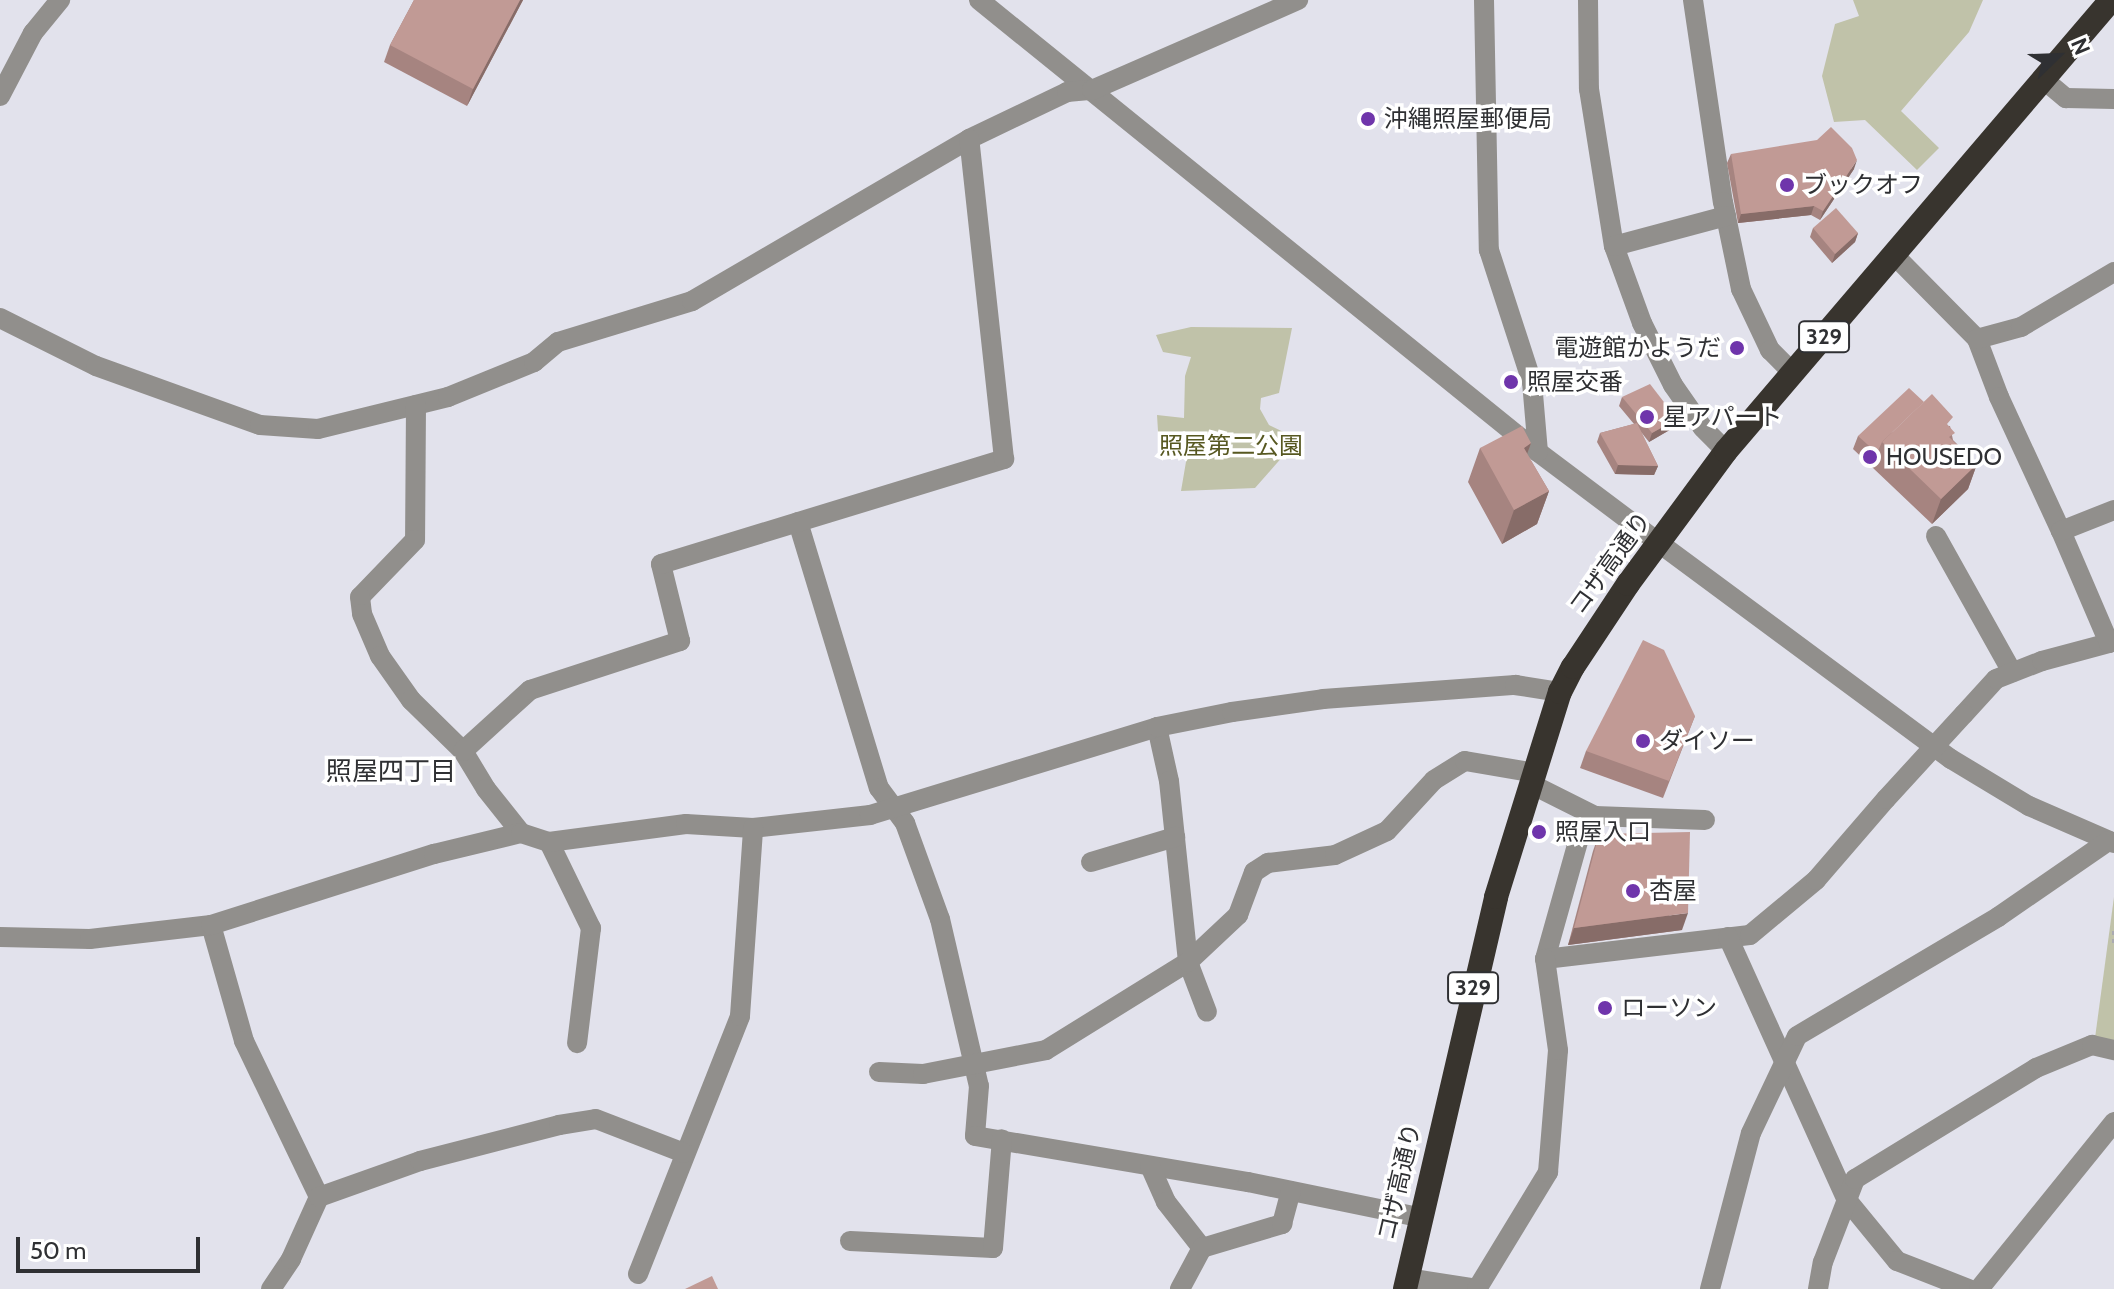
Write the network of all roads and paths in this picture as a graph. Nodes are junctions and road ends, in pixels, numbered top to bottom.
1 (60, 0) edge
2 (979, 0) edge
3 (1484, 0) edge
4 (1588, 0) edge
5 (1693, 0) edge
6 (2111, 0) edge
7 (1292, 1) edge
8 (2043, 79) junction
9 (1092, 90) junction
10 (0, 96) edge
11 (2114, 99) edge
12 (969, 139) junction
13 (1726, 216) junction
14 (1614, 246) junction
15 (1893, 254) junction
16 (2114, 272) edge
17 (0, 318) edge
18 (1977, 339) junction
19 (1793, 373) junction
20 (416, 405) junction
21 (1726, 451) junction
22 (1538, 452) junction
23 (2114, 510) edge
24 (798, 522) junction
25 (2061, 531) junction
26 (1936, 536) dead end
27 (1659, 543) junction
28 (2012, 672) junction
29 (1560, 692) junction
30 (1157, 727) junction
31 (463, 751) junction
32 (1533, 778) junction
33 (893, 808) junction
34 (1595, 816) junction
35 (1705, 820) dead end
36 (753, 828) junction
37 (521, 833) junction
38 (1175, 837) junction
39 (549, 842) junction
40 (2111, 842) edge
41 (1091, 862) dead end
42 (211, 925) junction
43 (2114, 931) edge
44 (0, 937) edge
45 (1728, 937) junction
46 (2114, 944) edge
47 (1545, 959) junction
48 (1188, 962) junction
49 (1207, 1012) dead end
50 (577, 1043) dead end
51 (2114, 1050) edge
52 (1785, 1063) junction
53 (974, 1064) junction
54 (879, 1072) dead end
55 (2114, 1122) edge
56 (1002, 1139) junction
57 (684, 1153) junction
58 (1150, 1166) junction
59 (1291, 1191) junction
60 (319, 1197) junction
61 (1847, 1200) junction
62 (1419, 1217) junction
63 (850, 1241) dead end
64 (1202, 1248) junction
65 (638, 1274) dead end
66 (1406, 1284) edge
67 (271, 1289) edge
68 (1180, 1289) edge
69 (1477, 1289) edge
70 (1710, 1289) edge
71 (1818, 1289) edge
72 (1969, 1289) edge
73 (1979, 1289) edge

1 - 10 street
2 - 9 street
3 - 22 street
4 - 14 street
5 - 13 street
6 - 8 highway, コザ高通り / 329
7 - 9 street
8 - 11 street
8 - 15 highway, コザ高通り / 329
9 - 12 street
9 - 22 street
12 - 20 street
12 - 24 street
13 - 14 street
13 - 19 street
14 - 21 street
15 - 18 street
15 - 19 highway, コザ高通り / 329
16 - 18 street
17 - 20 street
18 - 25 street
19 - 21 highway, コザ高通り / 329
20 - 31 street
21 - 27 highway, コザ高通り / 329
22 - 27 street
23 - 25 street
24 - 31 street
24 - 33 street
25 - 28 street
26 - 28 street
27 - 29 highway, コザ高通り / 329
27 - 40 street
28 - 45 street, bridge
29 - 30 street
29 - 32 highway, コザ高通り / 329
30 - 33 street
30 - 38 street
31 - 37 street
32 - 34 street
32 - 48 street
32 - 62 highway, コザ高通り / 329
33 - 36 street
33 - 53 street
34 - 35 street
34 - 47 street
36 - 39 street
36 - 57 street
37 - 39 street
37 - 42 street
38 - 41 street
38 - 48 street
39 - 50 street
40 - 52 street
42 - 44 street
42 - 60 street
43 - 46 path
45 - 47 street
45 - 52 street
47 - 69 street
48 - 49 street
48 - 53 street
51 - 61 street
52 - 61 street
52 - 70 street
53 - 54 street
53 - 56 street
55 - 73 street
56 - 58 street
56 - 63 street
57 - 60 street
57 - 65 street
58 - 59 street
58 - 64 street
59 - 62 street
59 - 64 street
60 - 67 street
61 - 71 street
61 - 72 street
62 - 66 highway, コザ高通り / 329
64 - 68 street
66 - 69 street

